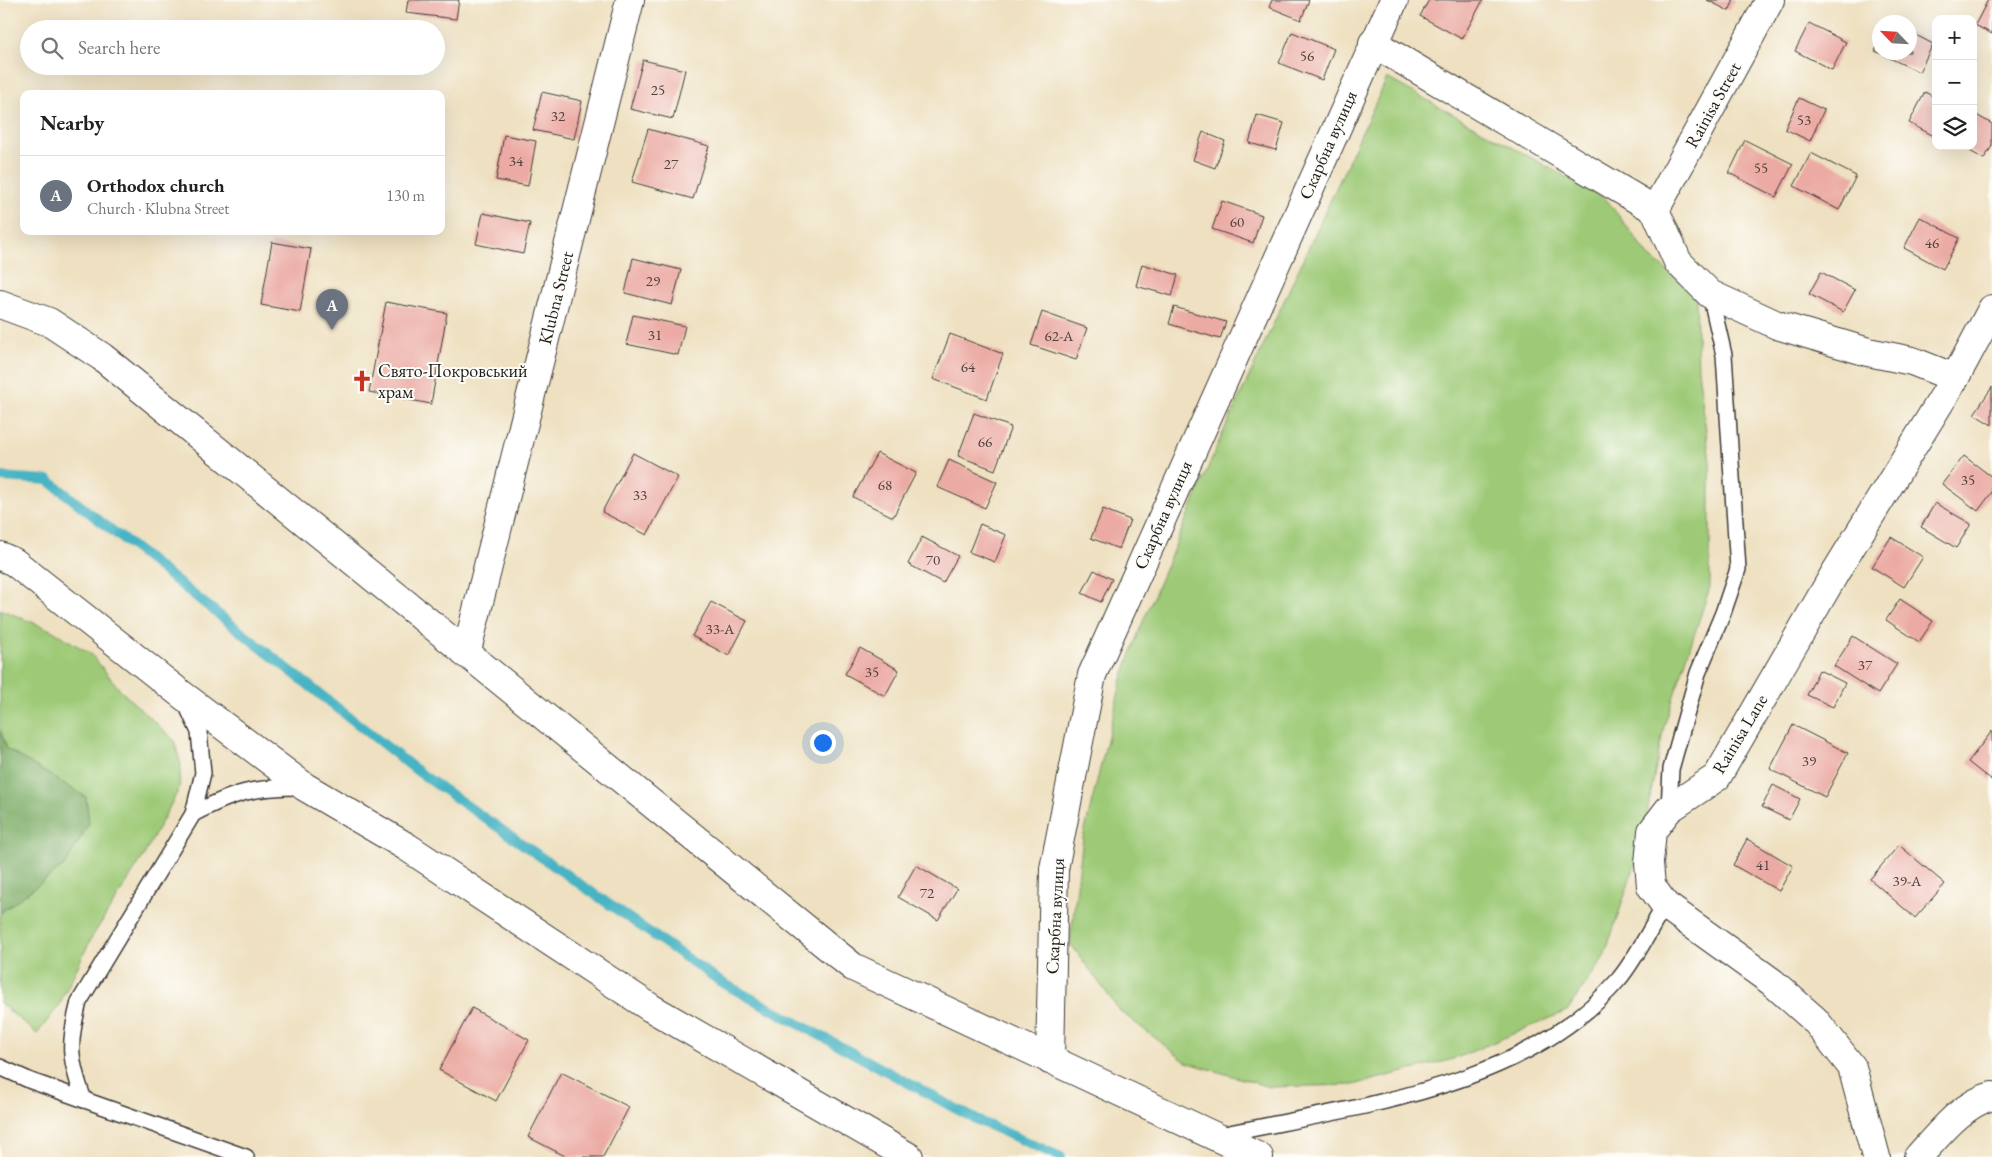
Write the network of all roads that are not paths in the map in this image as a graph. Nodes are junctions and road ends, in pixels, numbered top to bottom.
1 (630, 0) edge
2 (1394, 0) edge
3 (1770, 0) edge
4 (1373, 43) junction
5 (1655, 210) junction
6 (1710, 294) junction
7 (0, 304) edge
8 (1992, 309) edge
9 (1955, 378) junction
10 (0, 556) edge
11 (466, 654) junction
12 (182, 694) junction
13 (305, 787) junction
14 (1669, 809) junction
15 (193, 814) junction
16 (1665, 905) junction
17 (1050, 1060) junction
18 (0, 1068) edge
19 (1992, 1096) edge
20 (84, 1100) junction
21 (1214, 1136) junction
22 (246, 1157) edge
23 (909, 1157) edge
24 (1259, 1157) edge
25 (1876, 1157) edge
26 (1918, 1157) edge

1 - 11 street, Klubna Street
2 - 4 street, Скарбна вулиця
3 - 5 street, Rainisa Street
4 - 5 street
4 - 17 street, Скарбна вулиця
5 - 6 street
6 - 9 street
6 - 14 lane
7 - 11 street
8 - 9 street, Rainisa Lane
9 - 14 street, Rainisa Lane
10 - 12 street
11 - 17 street
12 - 13 street
12 - 15 lane
13 - 15 lane
13 - 23 street
14 - 16 street, Rainisa Lane
15 - 20 lane
16 - 21 lane
16 - 25 street, Rainisa Lane
17 - 21 street
18 - 20 lane
19 - 26 street
20 - 22 lane
21 - 24 street

